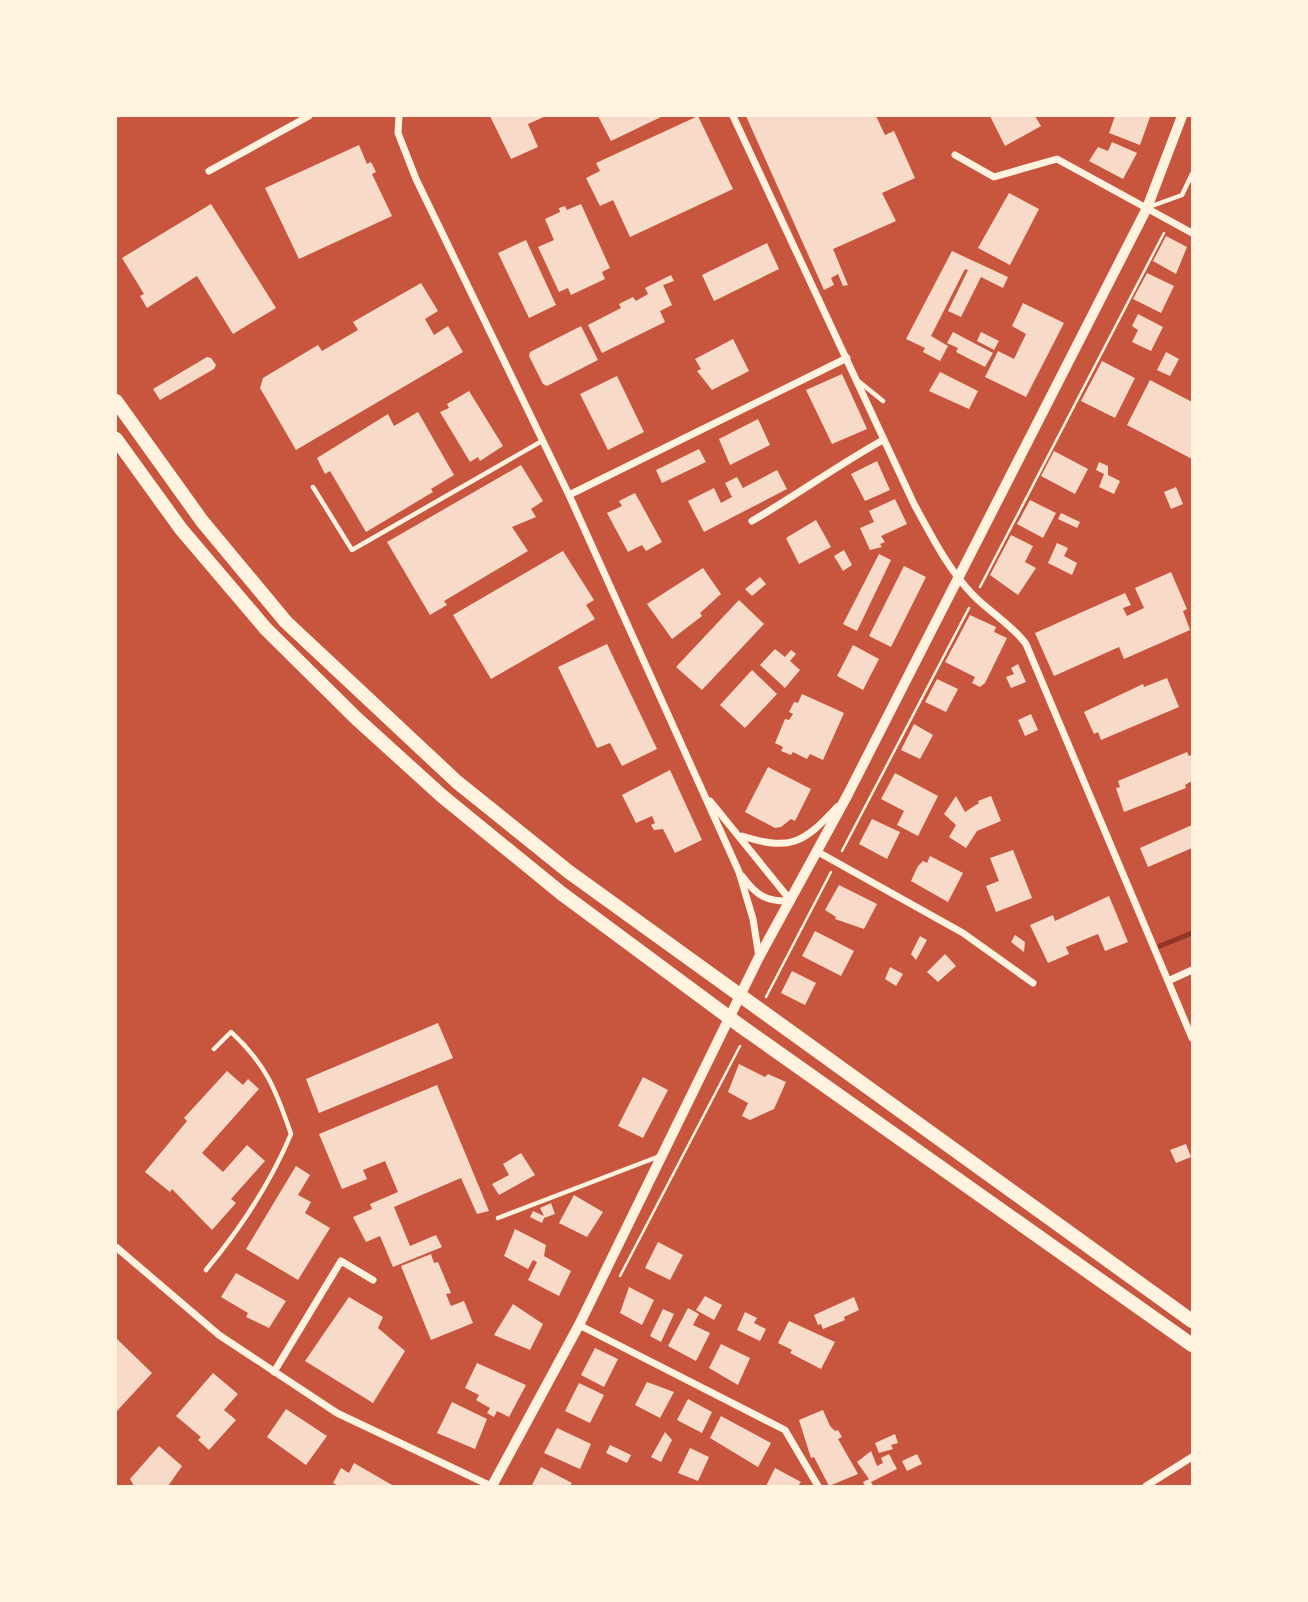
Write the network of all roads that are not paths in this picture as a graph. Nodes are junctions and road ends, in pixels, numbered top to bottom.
1 (309, 116) edge
2 (399, 116) edge
3 (733, 116) edge
4 (1182, 116) edge
5 (955, 155) dead end
6 (209, 171) dead end
7 (1192, 174) edge
8 (1147, 208) junction
9 (1192, 233) edge
10 (847, 358) junction
11 (856, 379) junction
12 (116, 401) edge
13 (883, 401) dead end
14 (883, 440) junction
15 (542, 441) junction
16 (118, 444) edge
17 (313, 487) dead end
18 (569, 495) junction
19 (752, 521) dead end
20 (958, 578) junction
21 (705, 795) junction
22 (847, 796) junction
23 (741, 836) junction
24 (818, 852) junction
25 (738, 872) junction
26 (791, 901) junction
27 (759, 957) junction
28 (1192, 970) edge
29 (1168, 981) junction
30 (1033, 983) dead end
31 (1192, 1038) edge
32 (214, 1049) dead end
33 (661, 1155) junction
34 (498, 1218) dead end
35 (116, 1247) edge
36 (206, 1270) dead end
37 (373, 1280) dead end
38 (1192, 1321) edge
39 (579, 1325) junction
40 (1192, 1345) edge
41 (274, 1372) junction
42 (1192, 1457) edge
43 (492, 1486) edge
44 (818, 1486) edge
45 (1146, 1486) edge

1 - 6 street
2 - 15 street
3 - 10 street
4 - 8 street
5 - 8 street
7 - 8 lane
8 - 9 street
8 - 20 street
10 - 11 street
10 - 18 street
11 - 13 lane
11 - 14 street
12 - 38 highway
14 - 19 street
14 - 20 street
15 - 17 lane
15 - 18 street
16 - 40 highway
18 - 21 street
20 - 22 street
20 - 29 street
21 - 23 street
21 - 25 street
22 - 23 street
22 - 24 street
23 - 26 street
24 - 26 street
24 - 30 street
25 - 26 street
25 - 27 street
26 - 27 street
27 - 33 street
28 - 29 street
29 - 31 street
32 - 36 lane
33 - 34 lane
33 - 39 street
35 - 41 street
37 - 41 street
39 - 43 street
39 - 44 street
41 - 43 street
42 - 45 street

